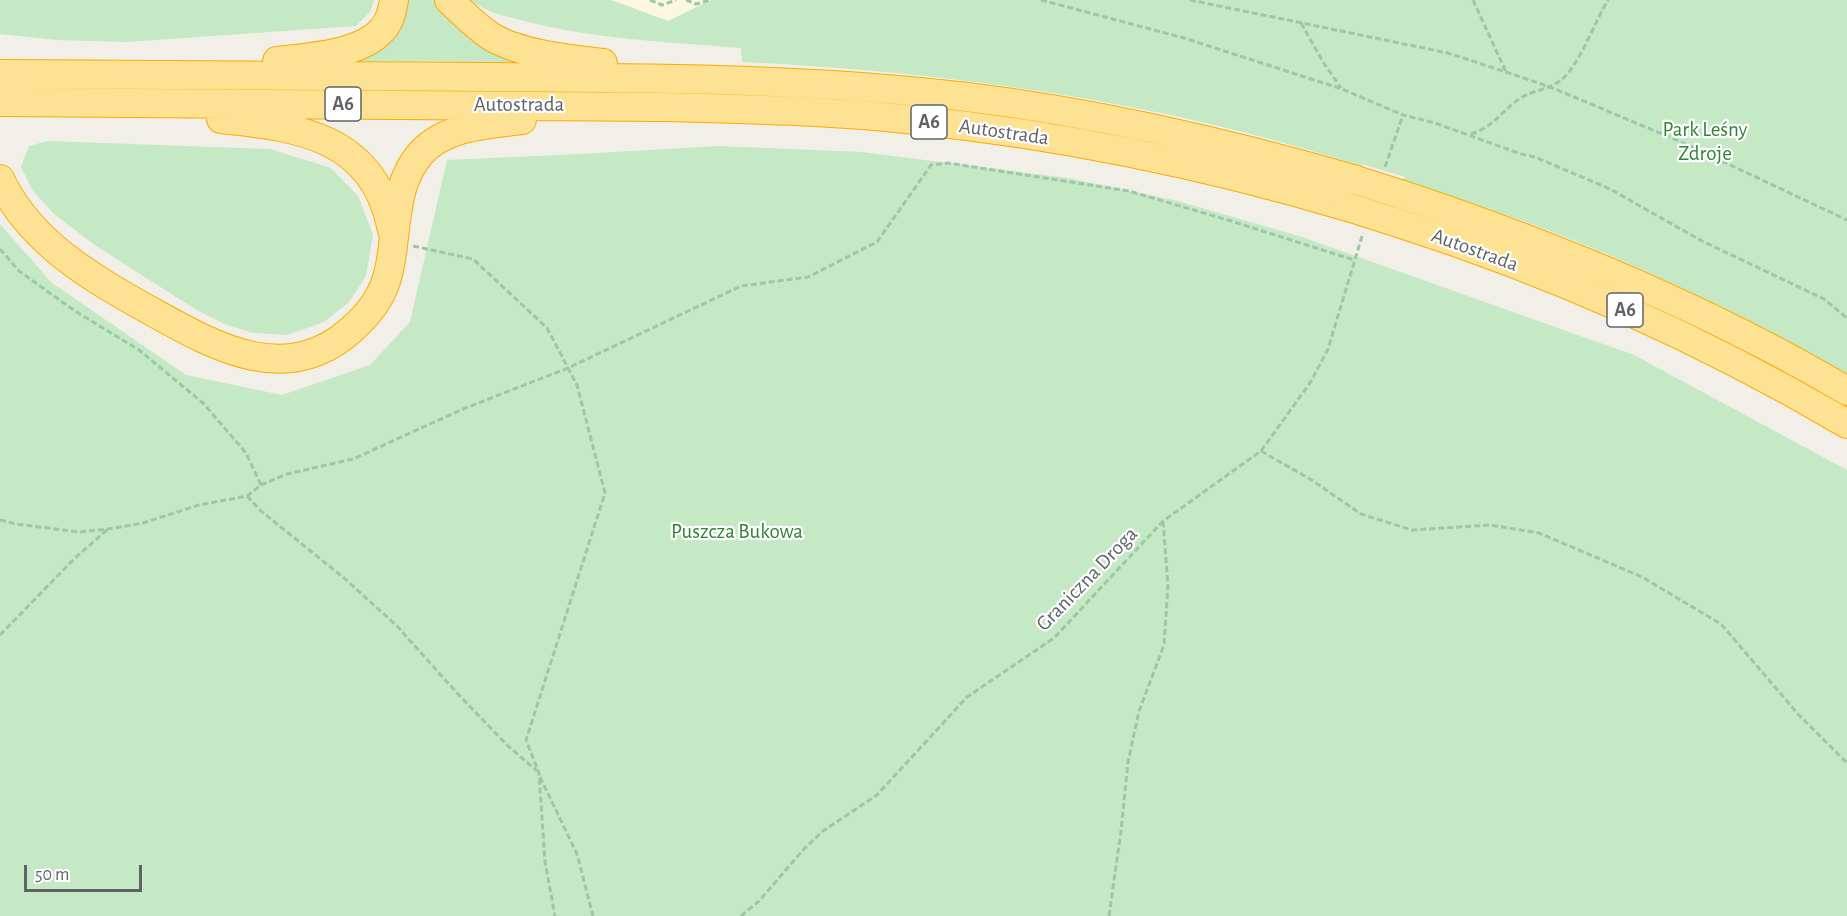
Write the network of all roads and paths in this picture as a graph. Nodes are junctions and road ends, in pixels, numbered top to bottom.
1 (394, 0) edge
2 (449, 0) edge
3 (650, 0) edge
4 (676, 0) edge
5 (686, 0) edge
6 (710, 0) edge
7 (1041, 0) edge
8 (1190, 0) edge
9 (1473, 0) edge
10 (1608, 0) edge
11 (1301, 24) junction
12 (1506, 72) junction
13 (0, 74) edge
14 (188, 75) junction
15 (745, 80) junction
16 (1550, 87) junction
17 (1342, 88) junction
18 (0, 102) edge
19 (63, 102) junction
20 (622, 106) junction
21 (1469, 135) junction
22 (0, 179) edge
23 (1847, 220) edge
24 (394, 241) junction
25 (0, 249) edge
26 (1354, 260) dead end
27 (1349, 275) dead end
28 (1847, 318) edge
29 (568, 368) junction
30 (1847, 391) edge
31 (1847, 424) edge
32 (1262, 451) junction
33 (261, 485) junction
34 (247, 496) junction
35 (0, 520) edge
36 (1163, 521) junction
37 (108, 529) junction
38 (0, 635) edge
39 (1847, 764) edge
40 (539, 773) junction
41 (555, 916) edge
42 (593, 916) edge
43 (741, 916) edge
44 (1109, 916) edge

1 - 14 highway
2 - 15 highway
3 - 4 path
5 - 6 path
7 - 17 path
8 - 11 path
9 - 12 path
10 - 16 path
11 - 12 path
11 - 17 path
12 - 16 path
13 - 14 highway, Autostrada / A6
14 - 15 highway, Autostrada / A6
15 - 30 highway, Autostrada / A6, bridge
16 - 21 path
16 - 23 path
17 - 21 path
18 - 19 highway, Autostrada / A6
19 - 20 highway, Autostrada / A6
19 - 24 highway
20 - 24 highway
20 - 31 highway, Autostrada / A6, bridge
21 - 28 path
22 - 24 highway
24 - 29 path
25 - 33 path
26 - 29 path
27 - 32 path, Graniczna Droga
29 - 33 path
29 - 40 path
32 - 36 path, Graniczna Droga
32 - 39 path
33 - 34 path
34 - 37 path
34 - 40 path
35 - 37 path
36 - 43 path, Graniczna Droga
36 - 44 path
37 - 38 path
40 - 41 path
40 - 42 path

